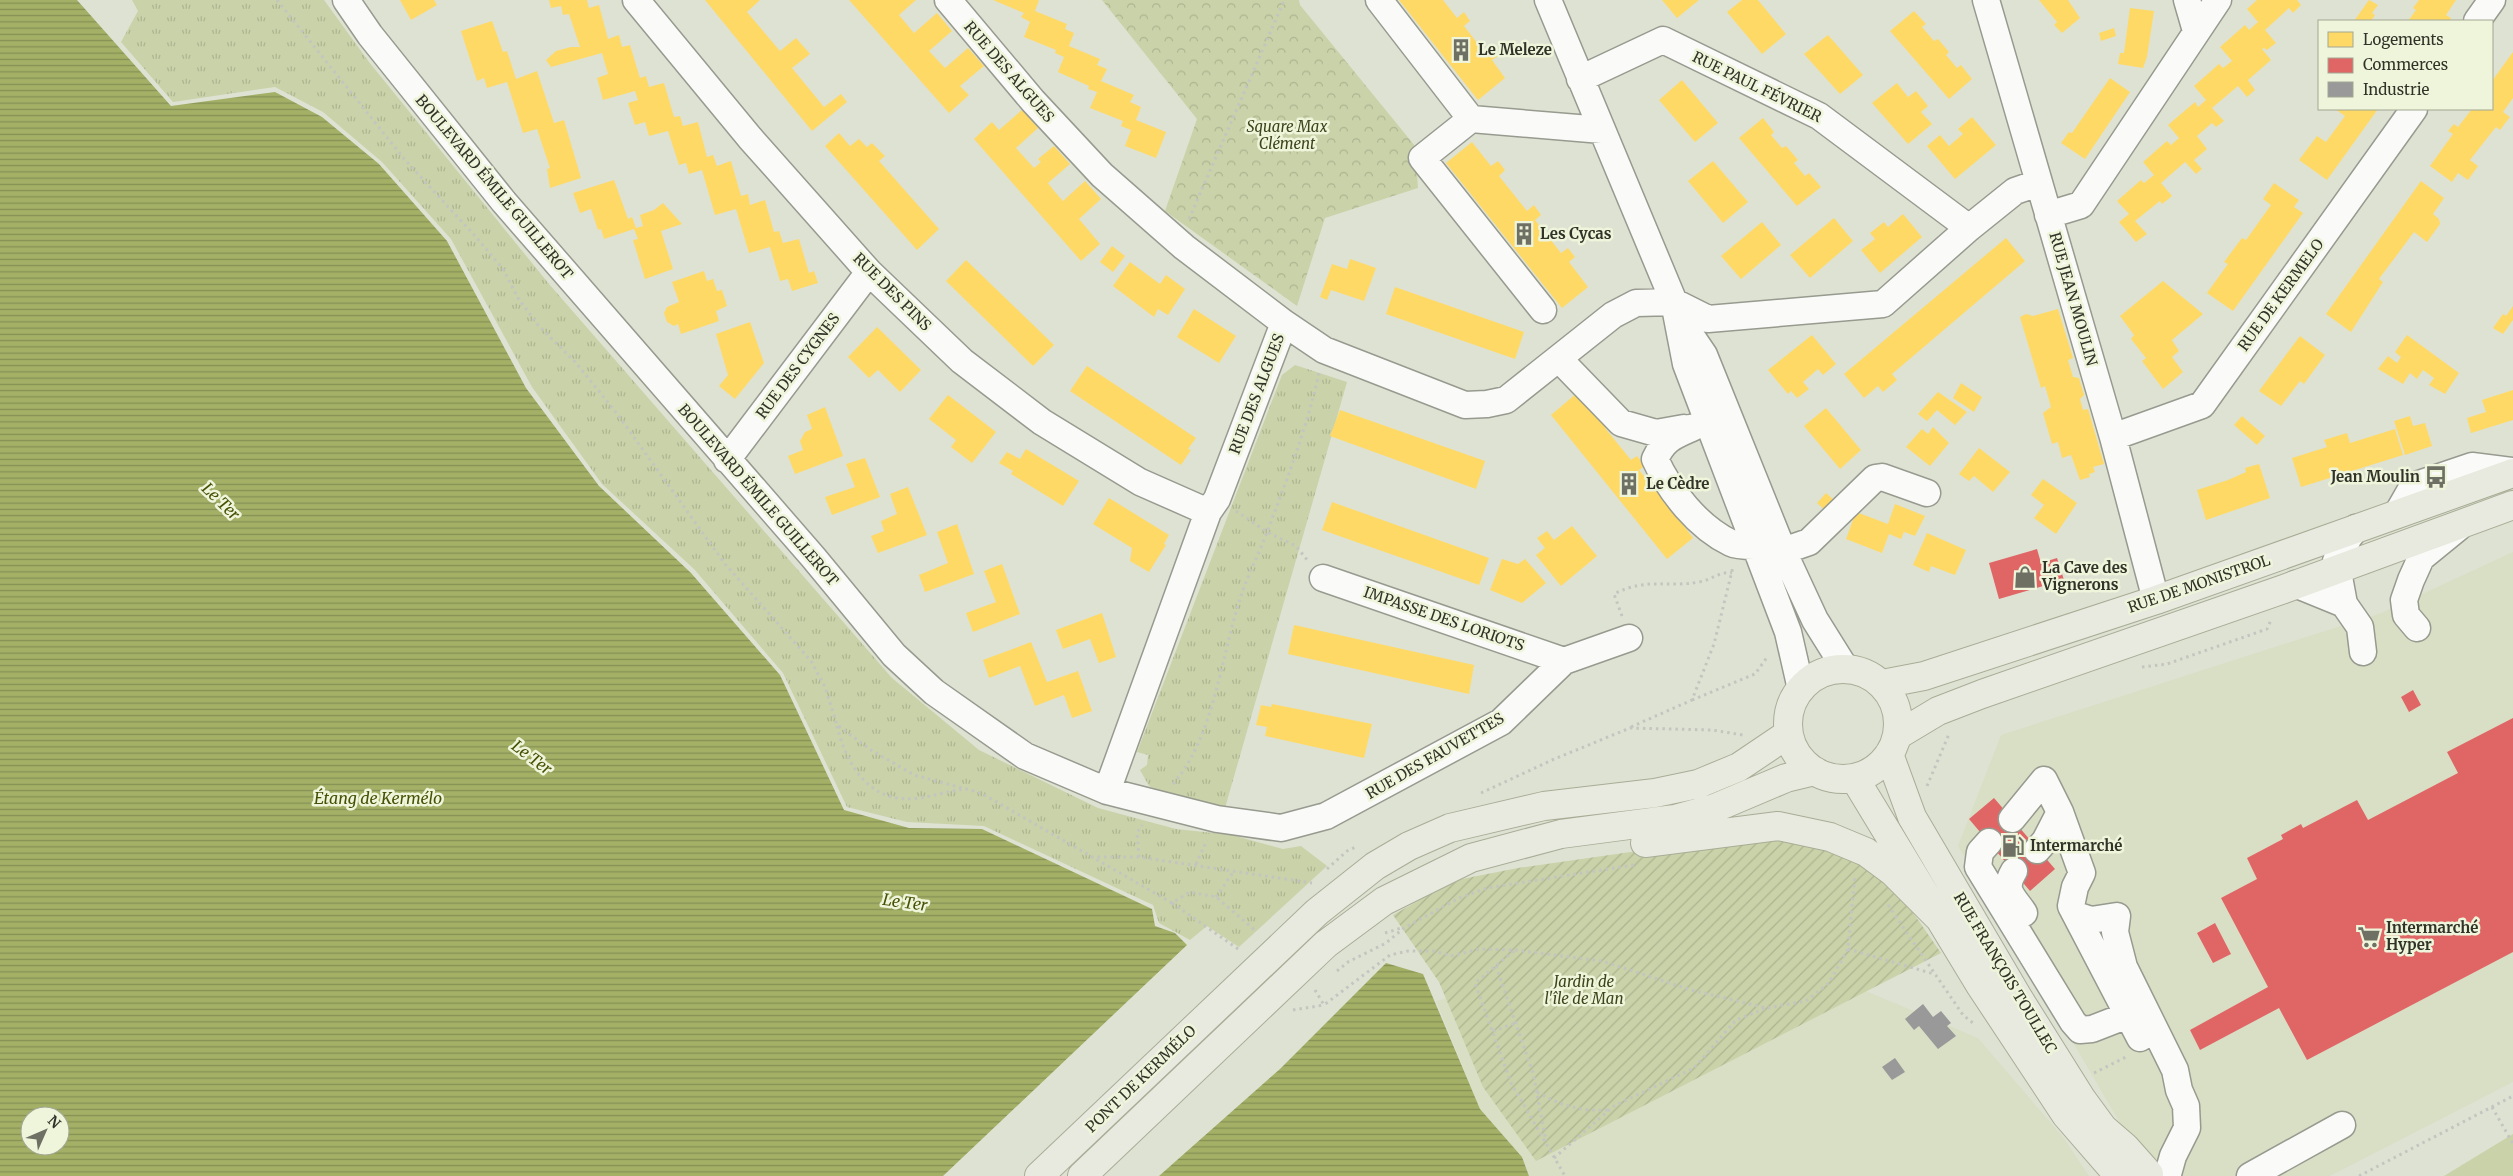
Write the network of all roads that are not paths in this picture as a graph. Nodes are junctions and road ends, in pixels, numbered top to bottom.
1 (346, 0) edge
2 (636, 0) edge
3 (948, 0) edge
4 (1379, 0) edge
5 (1548, 0) edge
6 (1986, 0) edge
7 (2187, 0) edge
8 (2218, 0) edge
9 (2492, 0) edge
10 (2478, 20) edge
11 (2196, 31) junction
12 (1580, 79) junction
13 (2413, 110) edge
14 (1471, 119) junction
15 (1602, 130) junction
16 (2038, 183) junction
17 (2048, 215) junction
18 (1968, 228) junction
19 (869, 272) junction
20 (1543, 310) dead end
21 (1676, 310) junction
22 (1284, 323) junction
23 (1559, 359) junction
24 (1701, 424) junction
25 (2113, 437) junction
26 (727, 460) junction
27 (2513, 472) edge
28 (1926, 494) dead end
29 (2513, 505) edge
30 (1213, 506) junction
31 (2464, 522) junction
32 (2356, 528) junction
33 (1743, 545) junction
34 (1784, 551) junction
35 (2337, 568) junction
36 (1323, 578) road end
37 (2290, 587) junction
38 (2156, 600) junction
39 (2344, 604) junction
40 (2417, 628) dead end
41 (1629, 638) road end
42 (2363, 652) dead end
43 (1564, 660) junction
44 (1845, 668) junction
45 (1882, 684) junction
46 (1801, 689) junction
47 (1788, 734) junction
48 (1894, 745) junction
49 (1815, 771) junction
50 (1855, 779) junction
51 (1107, 792) junction
52 (2060, 812) junction
53 (2012, 819) dead end
54 (1281, 828) joint
55 (1989, 842) dead end
56 (2037, 850) dead end
57 (1471, 858) junction
58 (2014, 871) dead end
59 (2076, 915) junction
60 (1938, 917) junction
61 (2047, 977) junction
62 (2128, 1015) junction
63 (2179, 1090) junction
64 (2342, 1125) dead end
65 (2152, 1175) edge
66 (1039, 1176) edge
67 (1082, 1176) edge
68 (2250, 1176) edge

1 - 26 street, BOULEVARD ÉMILE GUILLEROT
2 - 19 street, RUE DES PINS
3 - 22 street, RUE DES ALGUES
4 - 14 street
5 - 12 street
6 - 16 street, RUE JEAN MOULIN
7 - 11 street
8 - 11 street
9 - 10 street
11 - 17 street
12 - 15 street
12 - 18 street, RUE PAUL FÉVRIER
13 - 25 street, RUE DE KERMELO
14 - 15 street
14 - 20 street
15 - 21 street
16 - 17 street, RUE JEAN MOULIN
16 - 18 street
17 - 25 street, RUE JEAN MOULIN
18 - 21 street
19 - 26 street, RUE DES CYGNES
19 - 30 street, RUE DES PINS
21 - 23 street
21 - 24 street
21 - 34 street
22 - 23 street
22 - 30 street, RUE DES ALGUES
23 - 24 street
24 - 33 street
24 - 33 street
25 - 38 street, RUE JEAN MOULIN
26 - 51 street, BOULEVARD ÉMILE GUILLEROT
27 - 32 main road, RUE DE MONISTROL
28 - 34 street
29 - 31 main road
30 - 51 street, RUE DES ALGUES
31 - 35 main road
31 - 40 street
32 - 35 street
32 - 38 main road, RUE DE MONISTROL
33 - 46 street
34 - 44 street
35 - 37 main road
35 - 39 street
36 - 43 street, IMPASSE DES LORIOTS
37 - 39 street
37 - 48 main road
38 - 45 main road, RUE DE MONISTROL
39 - 42 street
41 - 43 street, RUE DES FAUVETTES
43 - 54 street, RUE DES FAUVETTES
44 - 45 main road
44 - 46 main road
45 - 48 main road
46 - 47 main road
47 - 49 main road
47 - 66 main road, PONT DE KERMÉLO
48 - 50 main road
48 - 65 main road, RUE FRANÇOIS TOULLEC
49 - 50 main road
49 - 57 main road
50 - 60 main road, RUE FRANÇOIS TOULLEC
51 - 54 street, BOULEVARD ÉMILE GUILLEROT
52 - 53 street
52 - 56 street
52 - 59 street
55 - 61 street
57 - 60 main road
57 - 67 main road, PONT DE KERMÉLO
58 - 61 street
59 - 62 street
59 - 63 street
60 - 65 main road, RUE FRANÇOIS TOULLEC
61 - 62 street
62 - 63 street
63 - 65 street
64 - 68 street

